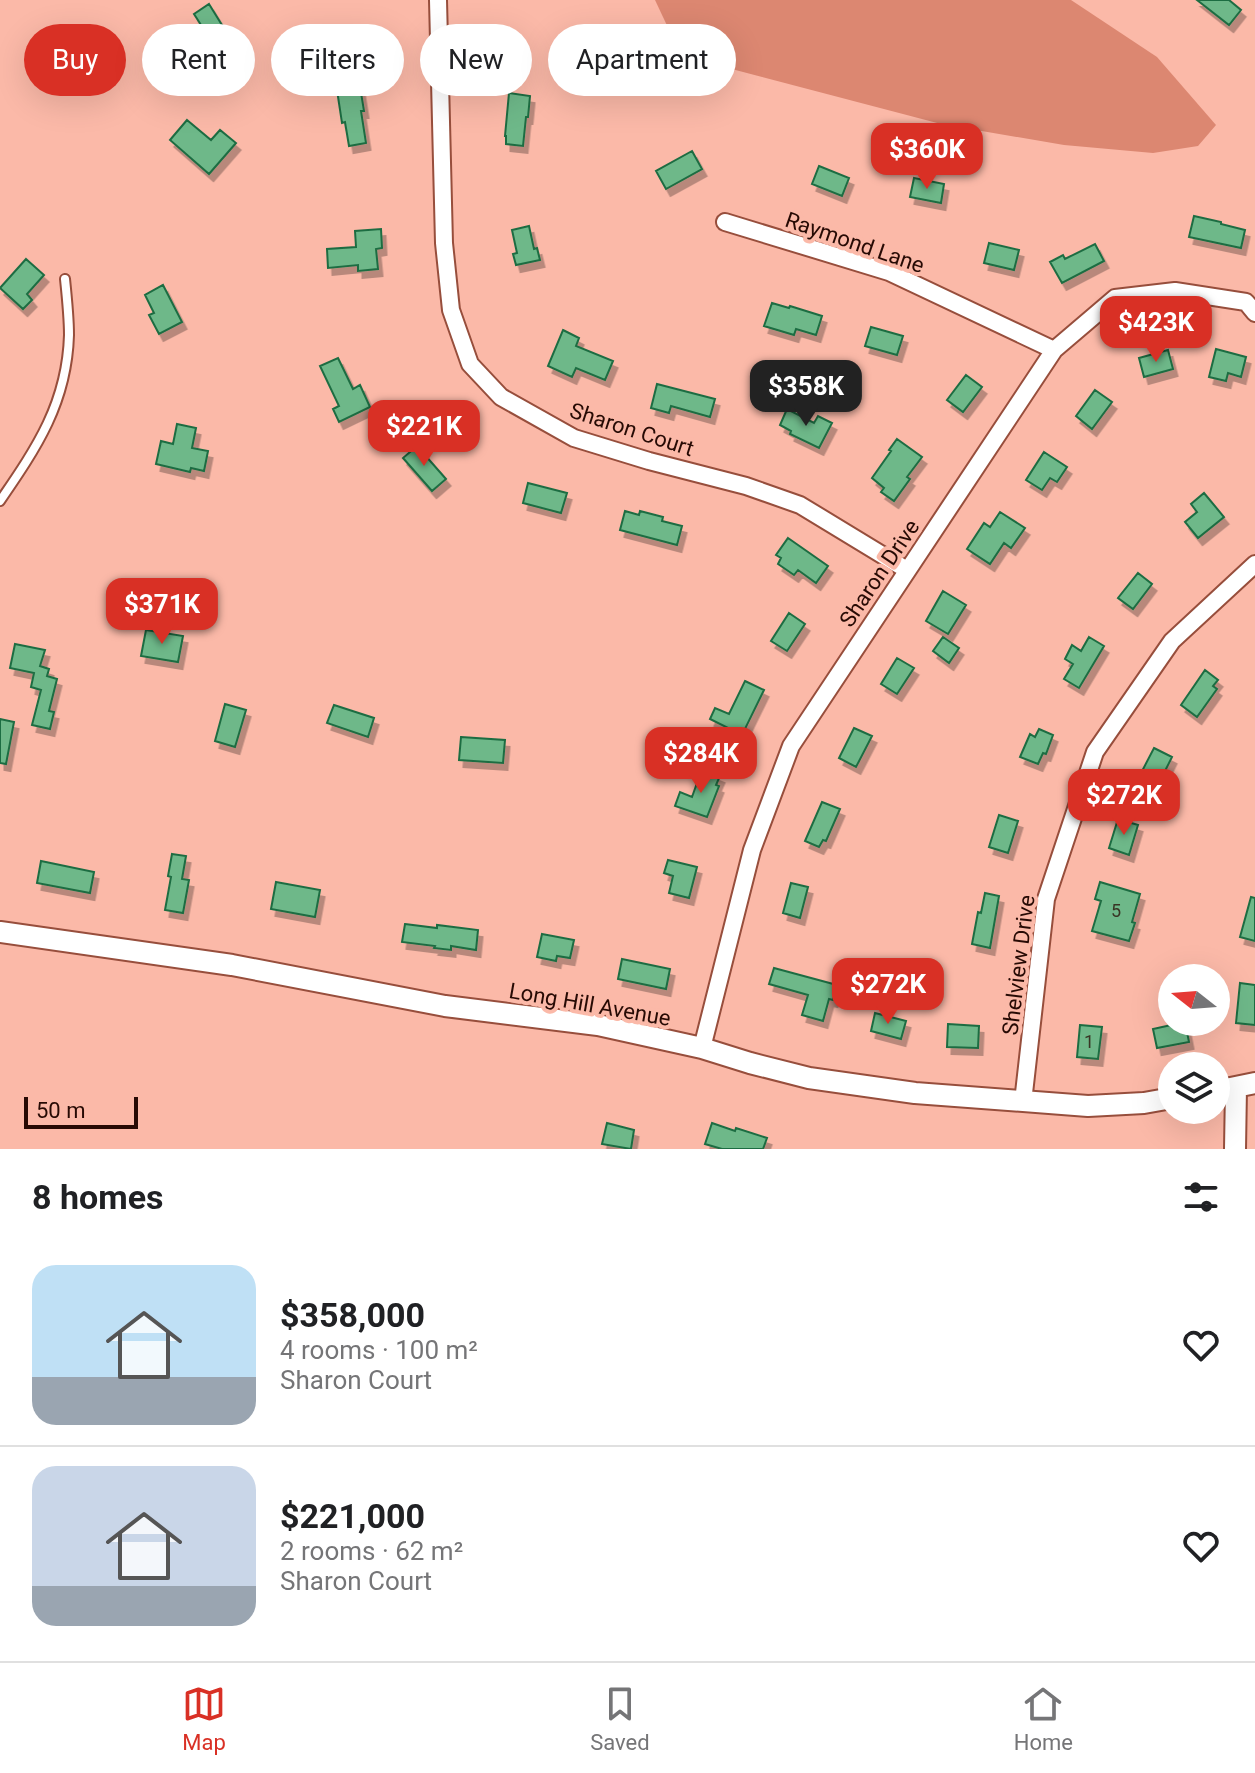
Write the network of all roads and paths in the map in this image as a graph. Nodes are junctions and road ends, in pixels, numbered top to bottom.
1 (438, 0) edge
2 (725, 222) dead end
3 (65, 279) dead end
4 (1255, 313) edge
5 (1054, 350) junction
6 (0, 501) edge
7 (1255, 564) edge
8 (907, 570) junction
9 (0, 932) edge
10 (702, 1048) junction
11 (1236, 1087) edge
12 (1158, 1100) edge
13 (1023, 1102) junction
14 (1235, 1149) edge

1 - 8 street, Sharon Court
2 - 5 street, Raymond Lane
3 - 6 lane
4 - 5 street, Sharon Drive
5 - 8 street, Sharon Drive
7 - 13 street, Shelview Drive
8 - 10 street, Sharon Drive
9 - 10 street, Long Hill Avenue
10 - 13 street, Long Hill Avenue
11 - 14 street
12 - 13 street, Long Hill Avenue

